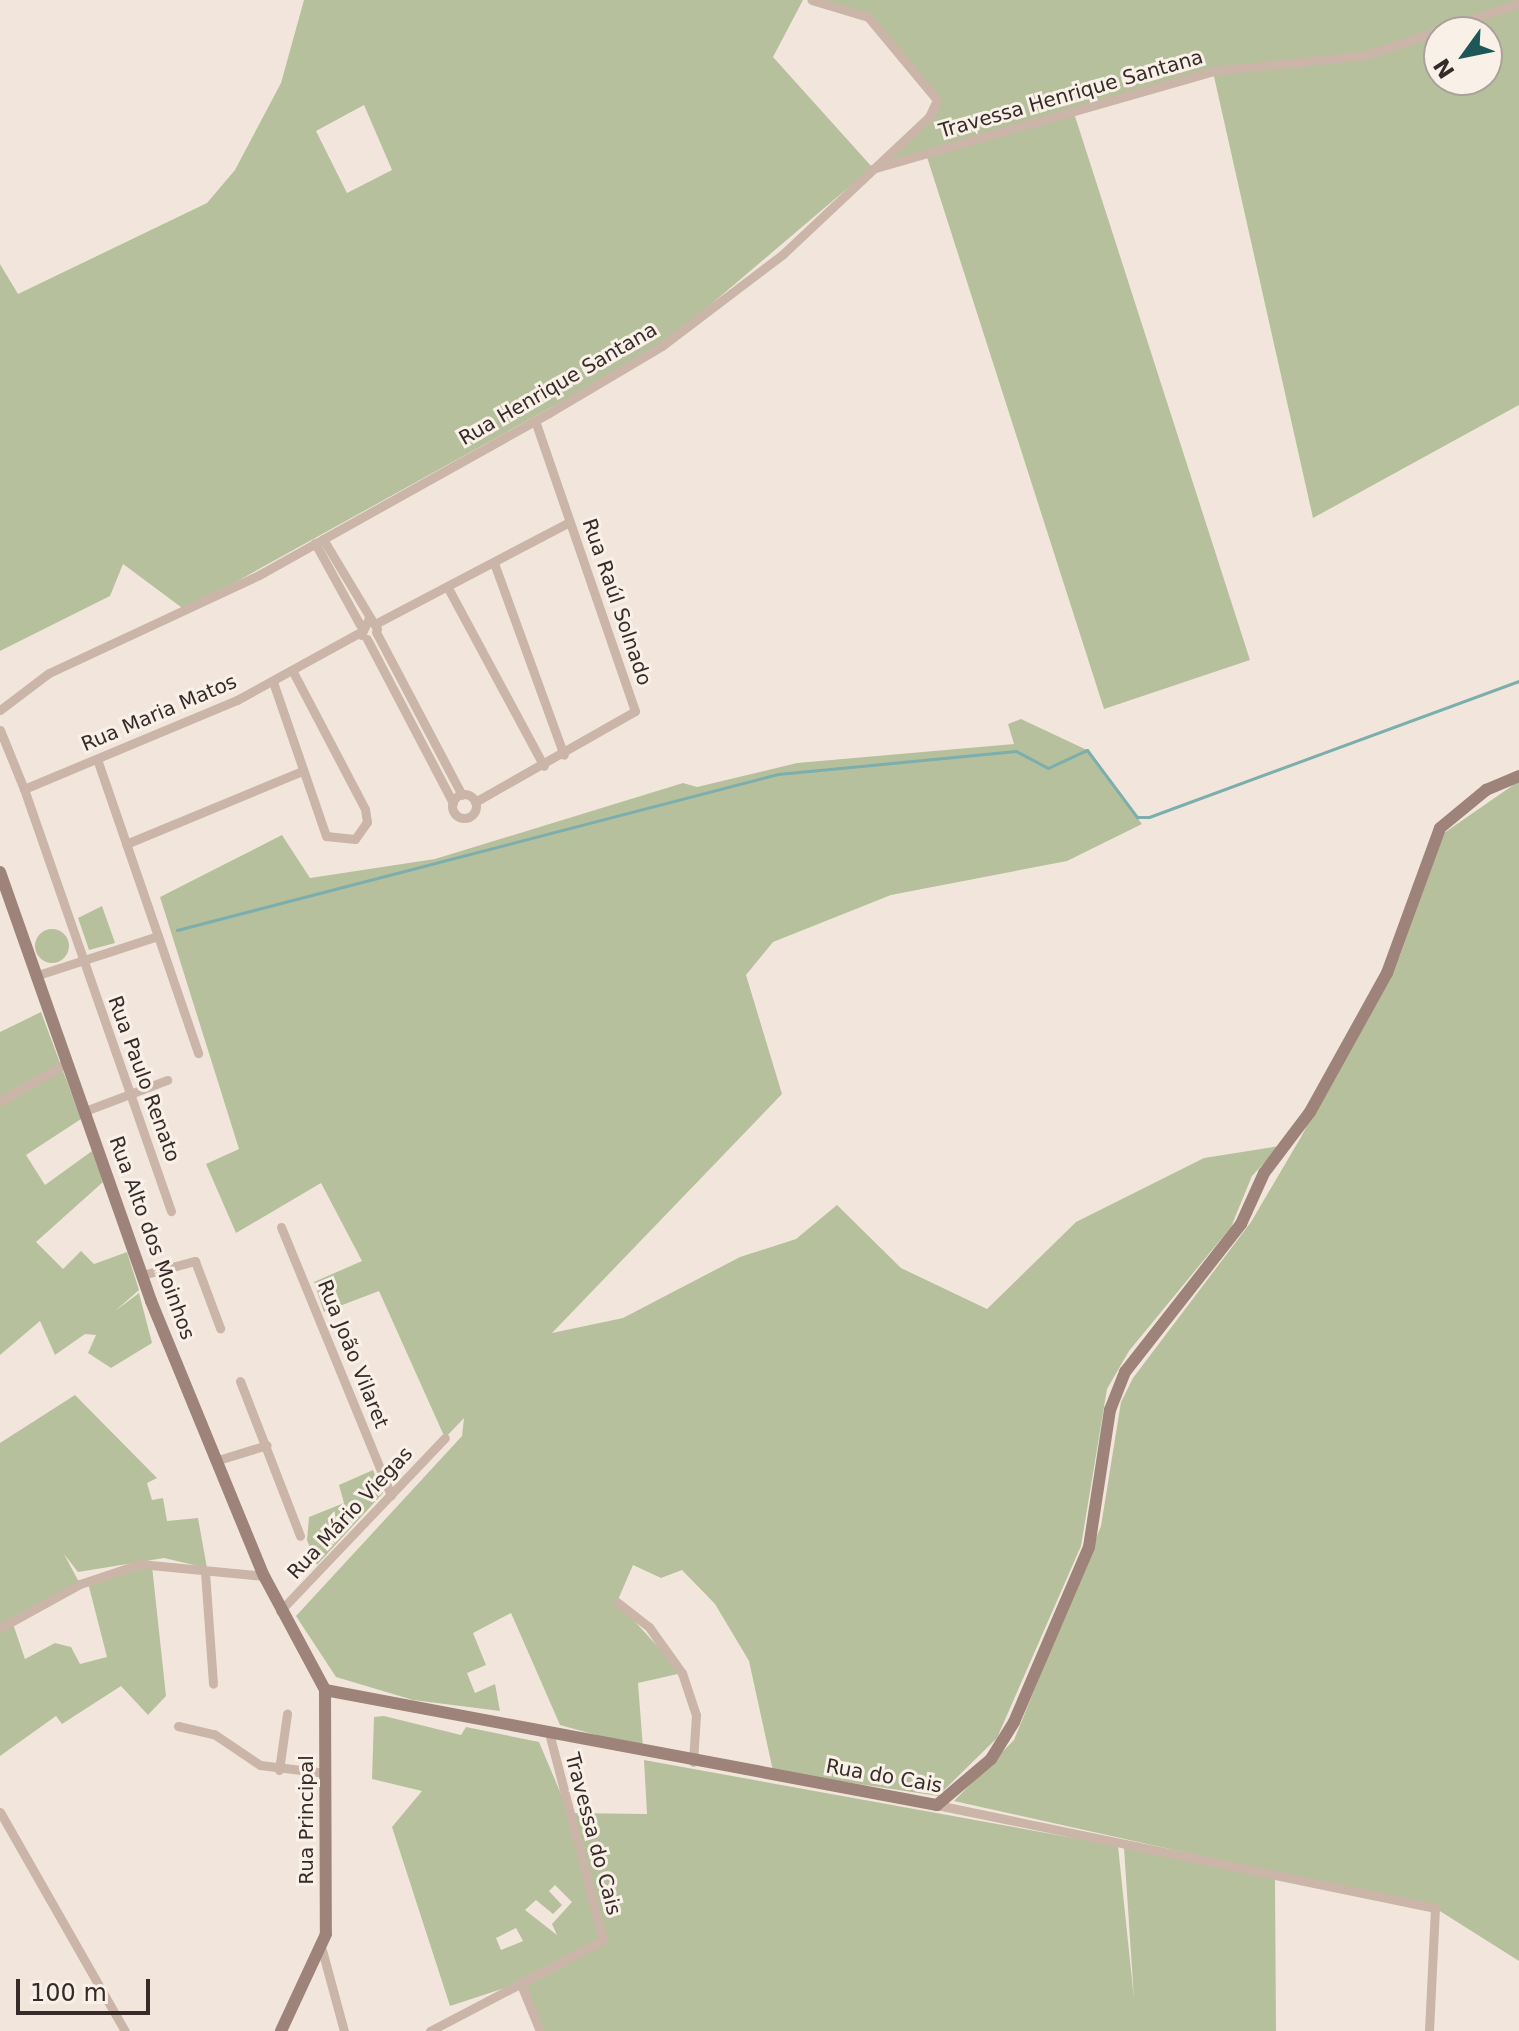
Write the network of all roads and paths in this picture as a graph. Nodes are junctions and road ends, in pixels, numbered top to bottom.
1 (812, 0) edge
2 (1517, 2) edge
3 (869, 170) junction
4 (535, 421) junction
5 (569, 522) junction
6 (319, 541) junction
7 (494, 563) junction
8 (448, 588) junction
9 (368, 629) junction
10 (293, 672) junction
11 (273, 682) junction
12 (0, 710) edge
13 (0, 730) edge
14 (564, 755) junction
15 (97, 759) junction
16 (544, 766) junction
17 (302, 771) junction
18 (1519, 776) edge
19 (24, 789) junction
20 (462, 795) junction
21 (475, 802) junction
22 (453, 803) junction
23 (126, 844) junction
24 (0, 872) edge
25 (158, 936) junction
26 (82, 959) junction
27 (38, 975) junction
28 (198, 1053) dead end
29 (68, 1062) junction
30 (167, 1080) dead end
31 (130, 1095) junction
32 (0, 1101) edge
33 (85, 1111) junction
34 (171, 1211) dead end
35 (281, 1227) dead end
36 (142, 1275) junction
37 (220, 1328) dead end
38 (240, 1381) dead end
39 (445, 1438) dead end
40 (267, 1445) junction
41 (215, 1461) junction
42 (391, 1495) junction
43 (300, 1536) dead end
44 (205, 1572) junction
45 (264, 1576) junction
46 (617, 1602) dead end
47 (280, 1611) junction
48 (0, 1628) edge
49 (213, 1684) dead end
50 (325, 1690) junction
51 (287, 1714) dead end
52 (178, 1726) dead end
53 (550, 1737) junction
54 (693, 1762) junction
55 (279, 1770) junction
56 (326, 1773) junction
57 (937, 1805) junction
58 (0, 1812) edge
59 (322, 1950) junction
60 (520, 1982) junction
61 (122, 2030) edge
62 (281, 2031) edge
63 (344, 2031) edge
64 (430, 2031) edge
65 (540, 2031) edge
66 (1429, 2031) edge

1 - 3 street, Rua Henrique Santana
2 - 3 street, Travessa Henrique Santana
3 - 4 street, Rua Henrique Santana
4 - 5 street, Rua Raúl Solnado
4 - 6 street, Rua Henrique Santana
5 - 7 street, Rua Maria Matos
5 - 14 street, Rua Raúl Solnado
6 - 9 street
6 - 12 street, Rua Henrique Santana
7 - 8 street, Rua Maria Matos
7 - 14 street
8 - 9 street, Rua Maria Matos
8 - 16 street
9 - 10 street, Rua Maria Matos
9 - 20 street
9 - 22 street
10 - 11 street, Rua Maria Matos
10 - 17 street
11 - 15 street, Rua Maria Matos
11 - 17 street
13 - 19 street
14 - 16 street, Rua Raúl Solnado
15 - 19 street, Rua Maria Matos
15 - 23 street
16 - 21 street, Rua Raúl Solnado
17 - 23 street
18 - 57 street
19 - 26 street, Rua Paulo Renato
20 - 21 street
20 - 22 street
21 - 22 street
23 - 25 street
24 - 27 street, Rua Alto dos Moinhos
25 - 26 street
25 - 28 street
26 - 27 street
26 - 31 street, Rua Paulo Renato
27 - 29 street, Rua Alto dos Moinhos
29 - 32 street
29 - 33 street, Rua Alto dos Moinhos
30 - 31 street
31 - 33 street
31 - 34 street, Rua Paulo Renato
33 - 36 street, Rua Alto dos Moinhos
35 - 42 street, Rua João Vilaret
36 - 37 street
36 - 41 street, Rua Alto dos Moinhos
38 - 40 street
39 - 42 street, Rua Mário Viegas
40 - 41 street
40 - 43 street
41 - 45 street, Rua Alto dos Moinhos
42 - 47 street, Rua Mário Viegas
44 - 45 street
44 - 48 street
44 - 49 street
45 - 47 street, Rua Alto dos Moinhos
46 - 54 street
47 - 50 street, Rua Principal
50 - 53 street, Rua do Cais
50 - 56 street, Rua Principal
51 - 55 street
52 - 55 street
53 - 54 street, Rua do Cais
53 - 60 street, Travessa do Cais
54 - 57 street, Rua do Cais
55 - 56 street
56 - 59 street, Rua Principal
57 - 66 street, Rua do Cais
58 - 61 street
59 - 62 street, Rua Principal
59 - 63 street
60 - 64 street
60 - 65 street

